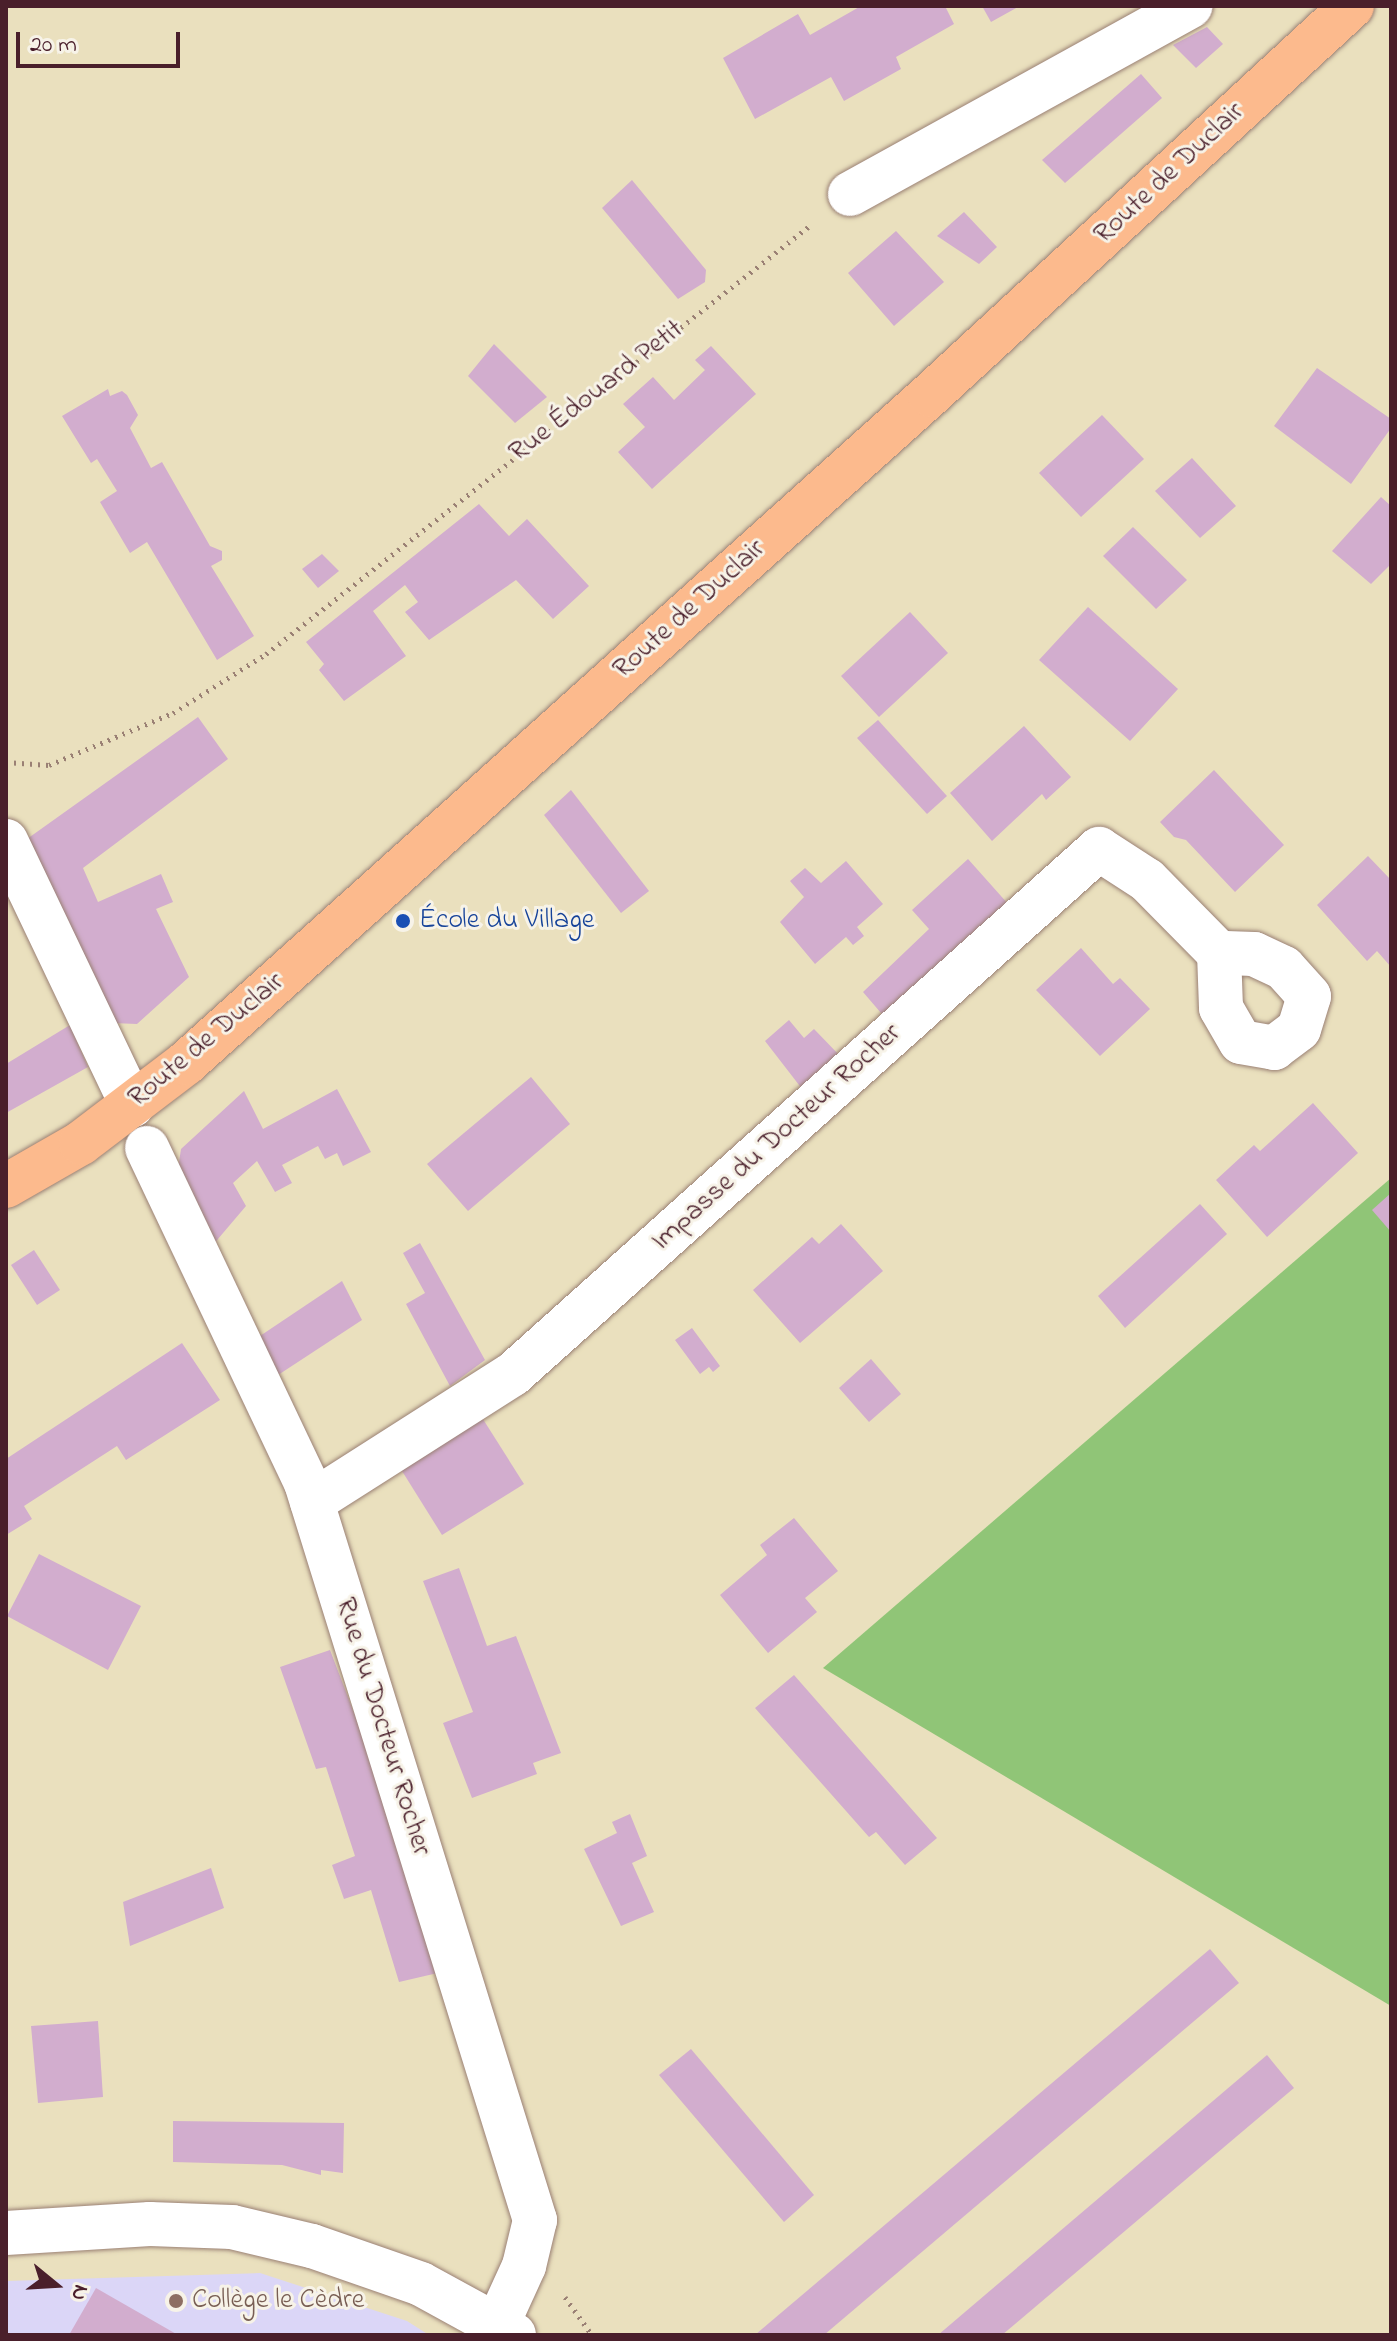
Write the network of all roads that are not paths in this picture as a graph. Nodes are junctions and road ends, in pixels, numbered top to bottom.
1 (1190, 6) edge
2 (1352, 6) edge
3 (850, 194) road end
4 (6, 841) edge
5 (1219, 953) dead end
6 (132, 1105) junction
7 (147, 1148) dead end
8 (6, 1186) edge
9 (312, 1502) junction
10 (6, 2233) edge
11 (506, 2329) edge

1 - 3 street
2 - 6 main road, Route de Duclair
4 - 6 street
5 - 9 street, Impasse du Docteur Rocher
6 - 8 main road, Route de Duclair
7 - 9 street, Rue du Docteur Rocher
9 - 11 street, Rue du Docteur Rocher
10 - 11 street

